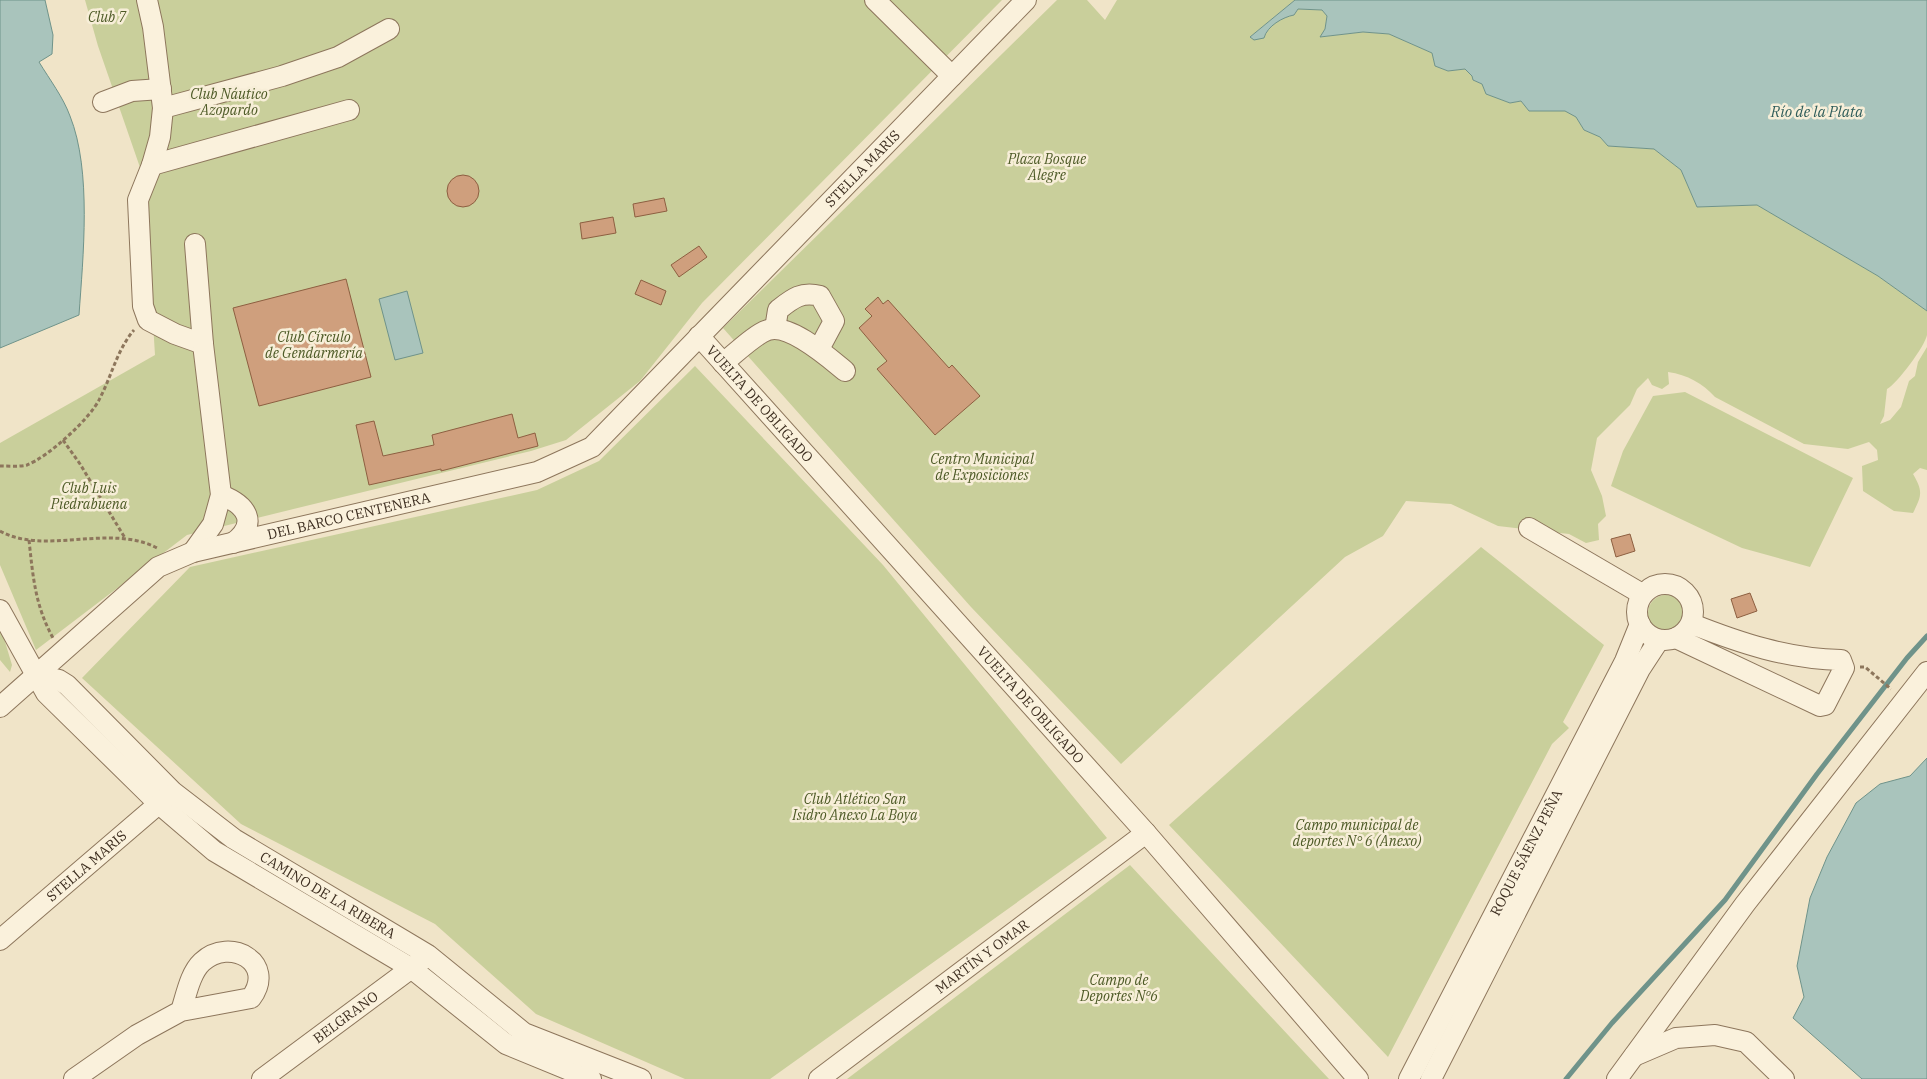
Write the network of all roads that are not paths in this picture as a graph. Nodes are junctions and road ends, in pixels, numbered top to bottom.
1 (147, 0) edge
2 (875, 0) edge
3 (1026, 0) edge
4 (389, 29) dead end
5 (952, 76) junction
6 (162, 98) junction
7 (103, 102) dead end
8 (349, 110) dead end
9 (152, 165) junction
10 (195, 244) dead end
11 (775, 329) junction
12 (699, 336) junction
13 (203, 344) junction
14 (819, 349) junction
15 (724, 363) junction
16 (845, 371) dead end
17 (222, 495) junction
18 (1529, 528) dead end
19 (233, 543) junction
20 (186, 555) junction
21 (1642, 594) junction
22 (0, 610) edge
23 (1640, 624) junction
24 (1692, 624) junction
25 (1667, 639) junction
26 (1927, 672) edge
27 (38, 675) junction
28 (0, 707) edge
29 (166, 798) junction
30 (1146, 833) junction
31 (0, 940) edge
32 (428, 955) junction
33 (411, 968) junction
34 (181, 1011) dead end
35 (1634, 1056) junction
36 (582, 1077) edge
37 (74, 1079) edge
38 (262, 1079) edge
39 (641, 1079) edge
40 (819, 1079) edge
41 (1358, 1079) edge
42 (1409, 1079) edge
43 (1431, 1079) edge
44 (1617, 1079) edge
45 (1784, 1079) edge

1 - 6 street
2 - 5 street
3 - 5 street, STELLA MARIS
4 - 6 street
5 - 12 street, STELLA MARIS
6 - 7 street
6 - 9 street
8 - 9 street
9 - 13 street
10 - 13 street
11 - 14 street
11 - 14 street
11 - 15 street
12 - 15 street, VUELTA DE OBLIGADO
12 - 19 street, DEL BARCO CENTENERA
13 - 17 street
14 - 16 street
15 - 30 street, VUELTA DE OBLIGADO
17 - 19 street
17 - 20 street
18 - 21 street
19 - 20 street, DEL BARCO CENTENERA
20 - 27 street, DEL BARCO CENTENERA
21 - 23 street, ROQUE SÁENZ PEÑA
21 - 24 street
22 - 27 street, CAMINO DE LA RIBERA
23 - 25 street
23 - 42 street, ROQUE SÁENZ PEÑA
24 - 25 street, ROQUE SÁENZ PEÑA
24 - 25 street
25 - 43 street, ROQUE SÁENZ PEÑA
26 - 35 street
27 - 28 street, DEL BARCO CENTENERA
27 - 29 street, CAMINO DE LA RIBERA
29 - 31 street, STELLA MARIS
29 - 32 street, CAMINO DE LA RIBERA
29 - 33 street, CAMINO DE LA RIBERA
30 - 40 street, MARTÍN Y OMAR
30 - 41 street, VUELTA DE OBLIGADO
32 - 33 street, BELGRANO
32 - 39 street, CAMINO DE LA RIBERA
33 - 36 street, CAMINO DE LA RIBERA
33 - 38 street, BELGRANO
34 - 37 street
35 - 44 street
35 - 45 street

